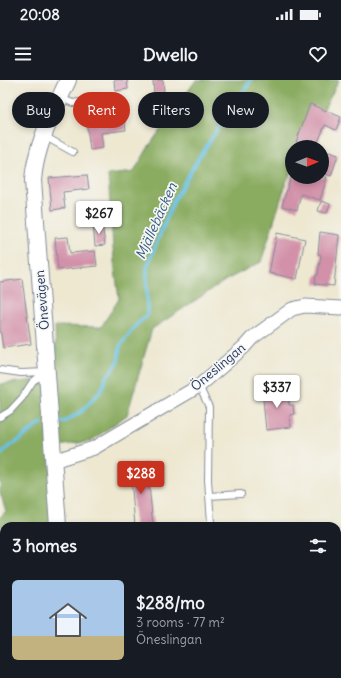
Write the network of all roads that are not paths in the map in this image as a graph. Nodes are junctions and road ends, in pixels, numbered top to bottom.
1 (68, 80) edge
2 (62, 92) edge
3 (46, 128) edge
4 (42, 136) junction
5 (73, 152) dead end
6 (341, 308) edge
7 (0, 370) edge
8 (47, 372) junction
9 (199, 386) junction
10 (0, 417) edge
11 (53, 461) junction
12 (241, 494) dead end
13 (209, 496) junction
14 (58, 522) edge
15 (211, 522) edge

1 - 2 street, Önevägen
3 - 4 street, Önevägen
4 - 5 lane
4 - 8 street, Önevägen
6 - 9 street, Öneslingan
7 - 8 lane
8 - 10 lane
8 - 11 street, Önevägen
9 - 11 street, Öneslingan
9 - 13 lane
11 - 14 street, Önevägen
12 - 13 lane
13 - 15 lane

